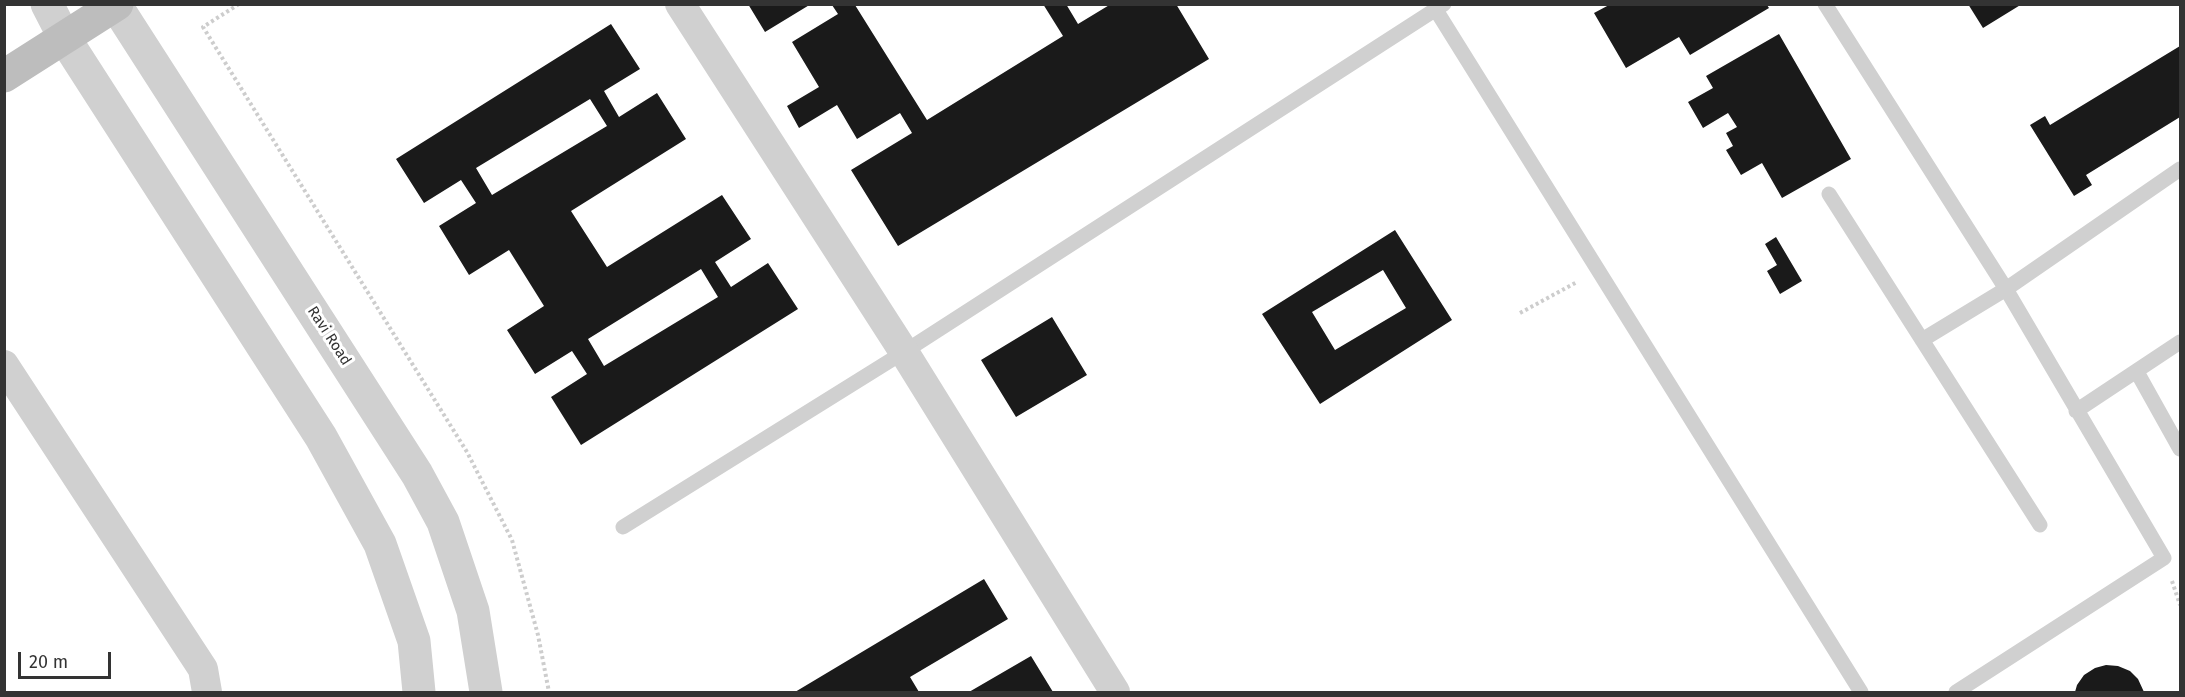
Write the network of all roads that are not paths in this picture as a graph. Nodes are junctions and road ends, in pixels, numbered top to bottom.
1 (47, 4) edge
2 (680, 4) edge
3 (1825, 4) edge
4 (116, 5) edge
5 (1440, 7) edge
6 (65, 39) junction
7 (4, 76) edge
8 (2181, 170) edge
9 (1828, 194) dead end
10 (2006, 289) junction
11 (1922, 340) junction
12 (2181, 342) edge
13 (904, 352) junction
14 (4, 365) edge
15 (2138, 372) junction
16 (2076, 411) junction
17 (2181, 449) edge
18 (2040, 525) dead end
19 (623, 527) dead end
20 (207, 693) edge
21 (419, 693) edge
22 (486, 693) edge
23 (1115, 693) edge
24 (1861, 693) edge
25 (1956, 693) edge

1 - 6 street
2 - 13 street
3 - 10 lane
4 - 6 main road
4 - 22 street, Ravi Road
5 - 13 lane
5 - 24 lane
6 - 7 main road
6 - 21 street
8 - 10 lane
9 - 11 lane
10 - 11 lane
10 - 16 lane
11 - 18 lane
12 - 15 lane
13 - 19 lane
13 - 23 street
14 - 20 street
15 - 16 lane
15 - 17 lane
16 - 25 lane

